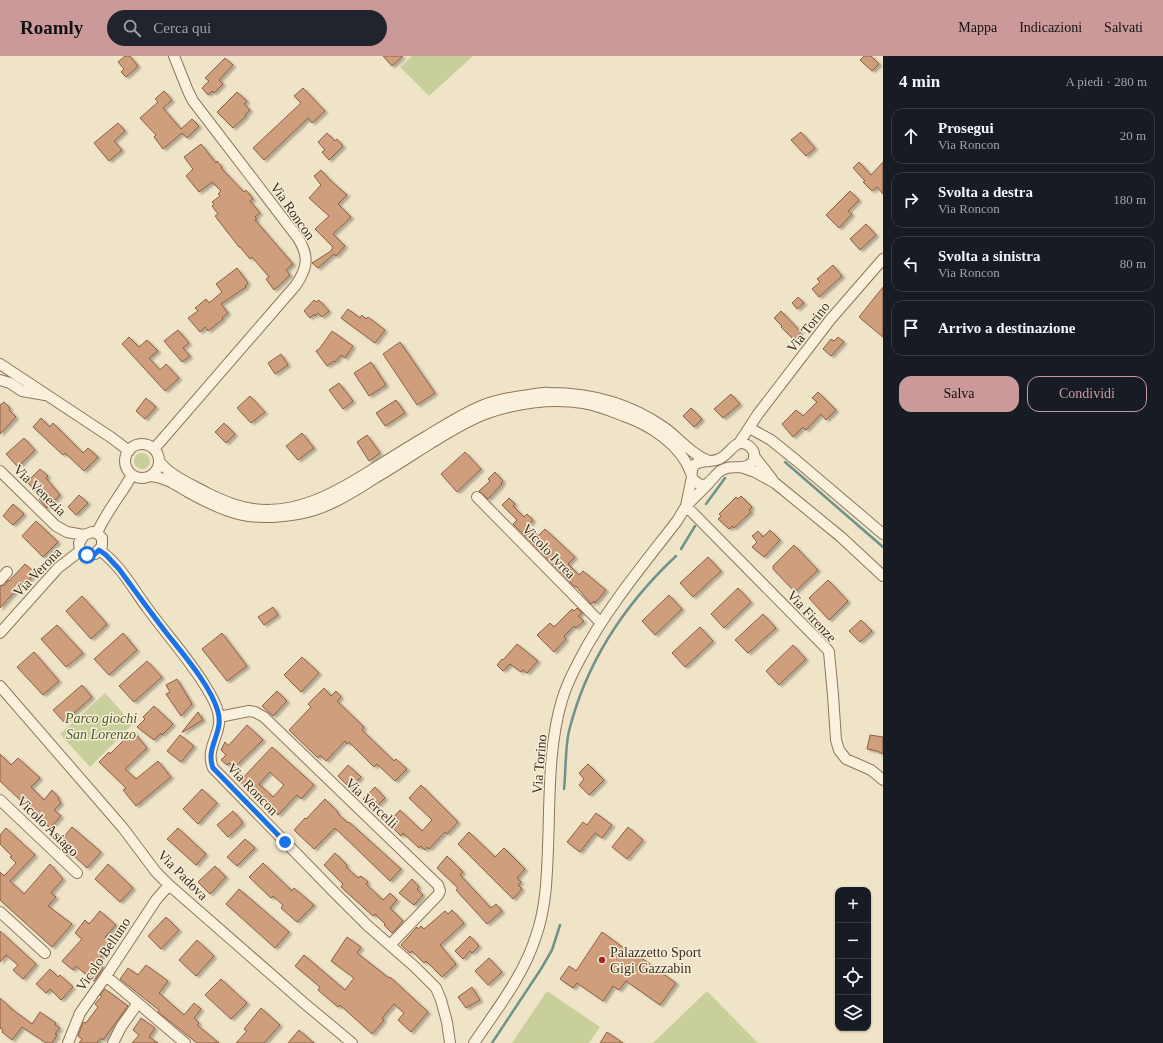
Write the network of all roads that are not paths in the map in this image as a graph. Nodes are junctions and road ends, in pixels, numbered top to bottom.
1 (174, 56) edge
2 (883, 259) edge
3 (0, 364) edge
4 (0, 380) edge
5 (48, 396) junction
6 (758, 414) junction
7 (753, 430) junction
8 (738, 444) junction
9 (154, 449) junction
10 (128, 451) junction
11 (753, 452) junction
12 (159, 461) junction
13 (709, 461) junction
14 (741, 467) junction
15 (0, 471) edge
16 (132, 475) junction
17 (692, 475) junction
18 (150, 476) junction
19 (709, 483) junction
20 (775, 483) junction
21 (477, 497) dead end
22 (686, 506) junction
23 (97, 533) junction
24 (883, 534) edge
25 (84, 535) junction
26 (99, 550) junction
27 (80, 551) junction
28 (883, 576) edge
29 (601, 623) junction
30 (0, 631) edge
31 (0, 686) edge
32 (219, 717) junction
33 (883, 780) edge
34 (0, 800) edge
35 (77, 873) dead end
36 (169, 885) junction
37 (0, 912) edge
38 (390, 945) junction
39 (45, 953) dead end
40 (106, 976) junction
41 (138, 1003) junction
42 (68, 1043) edge
43 (113, 1043) edge
44 (185, 1043) edge
45 (352, 1043) edge
46 (450, 1043) edge
47 (474, 1043) edge

1 - 9 street, Via Roncon
2 - 6 street, Via Torino
3 - 5 street
4 - 5 street
5 - 10 street
6 - 7 street, Via Torino
6 - 8 street, Via Torino
7 - 11 street, Via Torino
7 - 24 street
8 - 11 street
8 - 13 street, Via Torino
9 - 10 street
9 - 12 street
10 - 16 street
11 - 14 street
11 - 20 street
12 - 13 street
12 - 18 street
13 - 17 street, Via Torino
14 - 19 street, Via Torino
14 - 20 street
15 - 25 street, Via Venezia
16 - 18 street
16 - 23 street
17 - 18 street
17 - 19 street
17 - 22 street, Via Torino
19 - 22 street, Via Torino
20 - 28 street
21 - 29 street, Vicolo Ivrea
22 - 29 street, Via Torino
22 - 33 street, Via Firenze
23 - 25 street
23 - 26 street
25 - 27 street
26 - 27 street
26 - 32 street, Via Roncon
27 - 30 street, Via Verona
29 - 47 street, Via Torino
31 - 36 street, Via Padova
32 - 38 street, Via Roncon
32 - 38 street, Via Vercelli
34 - 35 street, Vicolo Asiago
36 - 40 street, Vicolo Belluno
36 - 45 street, Via Padova
37 - 39 street
38 - 46 street, Via Roncon
40 - 41 street
40 - 42 street, Vicolo Belluno
41 - 43 street
41 - 44 street

